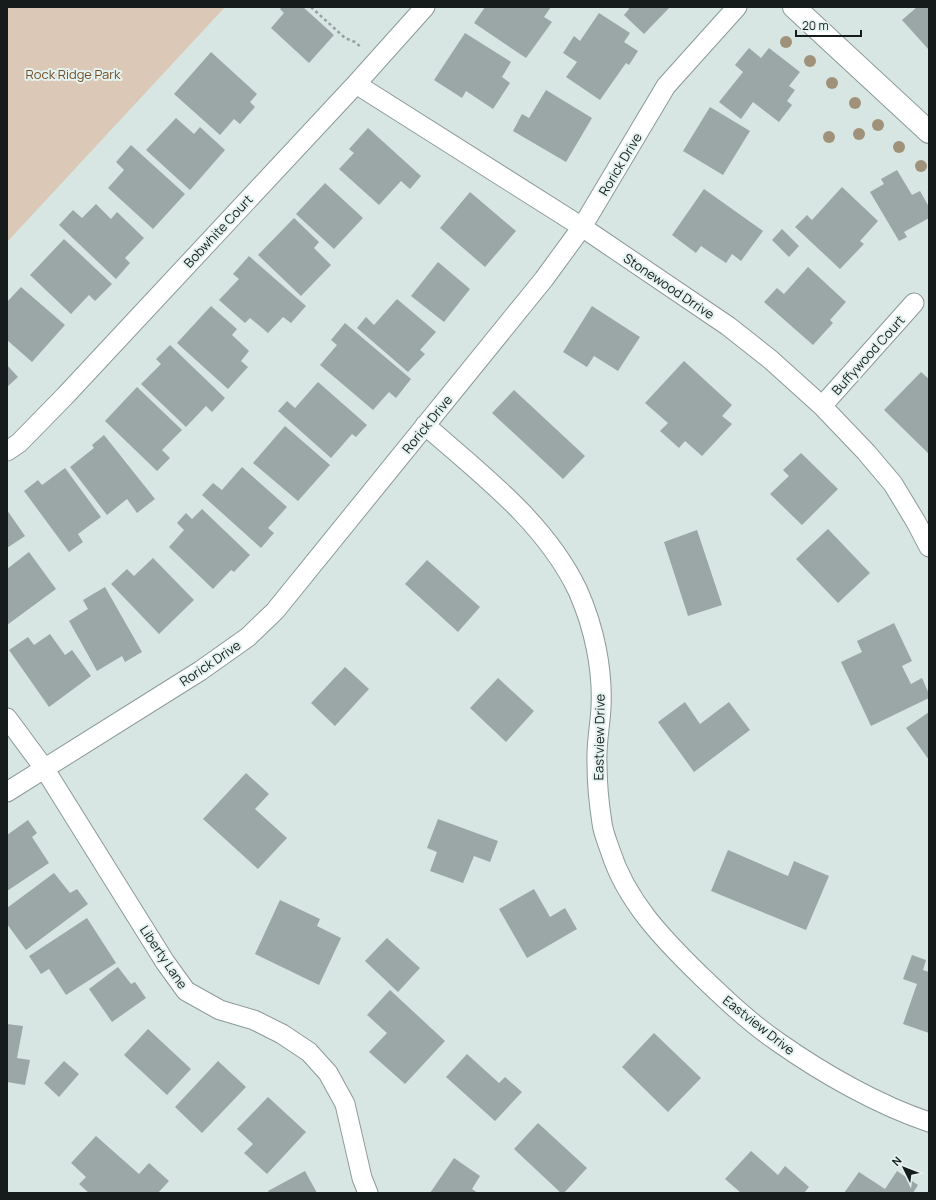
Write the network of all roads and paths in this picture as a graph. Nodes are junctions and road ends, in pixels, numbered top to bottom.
1 (311, 7) edge
2 (425, 7) edge
3 (737, 7) edge
4 (794, 7) edge
5 (376, 60) junction
6 (356, 84) junction
7 (929, 132) edge
8 (582, 227) junction
9 (914, 303) dead end
10 (822, 406) junction
11 (425, 425) junction
12 (7, 451) edge
13 (929, 547) edge
14 (7, 718) edge
15 (44, 768) junction
16 (7, 792) edge
17 (929, 1122) edge
18 (368, 1193) edge

1 - 5 path
2 - 5 street, Bobwhite Court
3 - 8 street, Rorick Drive
4 - 7 main road
5 - 6 street, Bobwhite Court
6 - 8 street, Stonewood Drrive
6 - 12 street, Bobwhite Court
8 - 10 street, Stonewood Drrive
8 - 11 street, Rorick Drive
9 - 10 street, Buffywood Court
10 - 13 street, Stonewood Drrive
11 - 15 street, Rorick Drive
11 - 17 street, Eastview Drive
14 - 15 street, Liberty Lane
15 - 16 street, Rorick Drive
15 - 18 street, Liberty Lane

